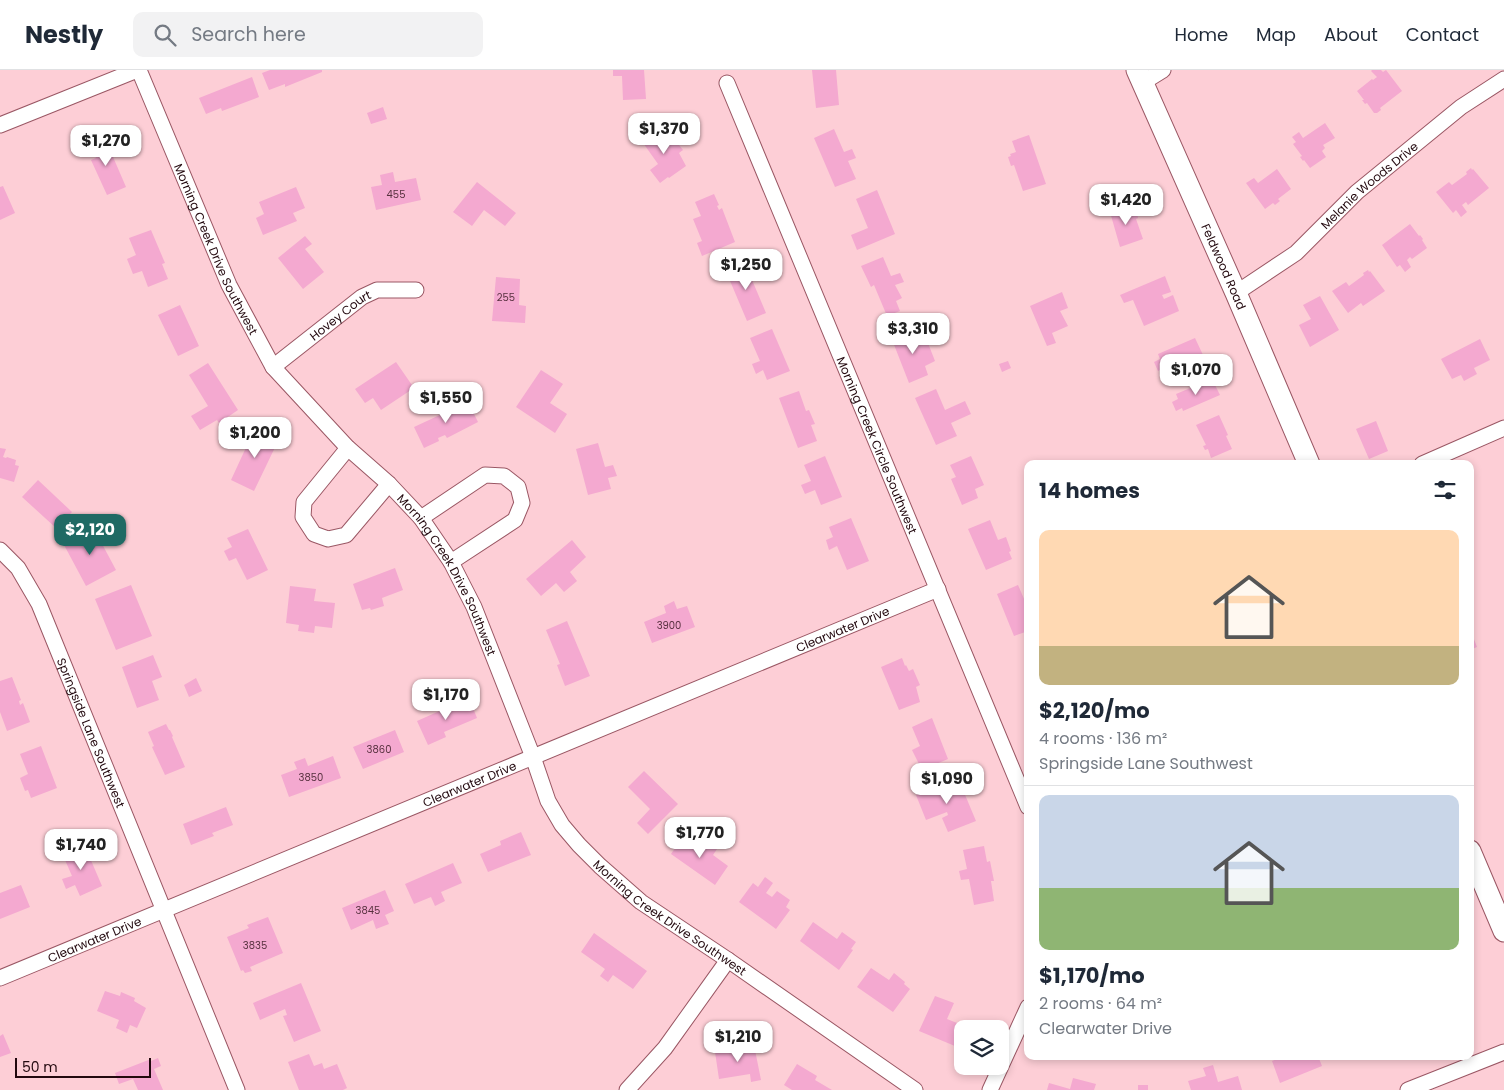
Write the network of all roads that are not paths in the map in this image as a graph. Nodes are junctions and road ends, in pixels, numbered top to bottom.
1 (138, 70) edge
2 (1163, 70) edge
3 (1139, 76) edge
4 (1504, 79) edge
5 (727, 83) dead end
6 (0, 125) edge
7 (416, 290) dead end
8 (1236, 293) junction
9 (273, 367) junction
10 (1504, 428) edge
11 (348, 448) junction
12 (1307, 460) edge
13 (1431, 460) edge
14 (389, 484) junction
15 (421, 518) junction
16 (0, 550) edge
17 (451, 562) junction
18 (938, 590) junction
19 (533, 757) junction
20 (1024, 798) edge
21 (1474, 858) edge
22 (1499, 905) edge
23 (163, 911) junction
24 (1504, 931) edge
25 (728, 960) junction
26 (0, 978) edge
27 (1024, 1015) edge
28 (1504, 1052) edge
29 (237, 1090) edge
30 (627, 1090) edge
31 (915, 1090) edge
32 (990, 1090) edge
33 (1408, 1090) edge

1 - 6 street
1 - 9 street, Morning Creek Drive Southwest
2 - 3 street
3 - 8 street, Feldwood Road
4 - 8 street, Melanie Woods Drive
5 - 18 street, Morning Creek Circle Southwest
7 - 9 street, Hovey Court
8 - 12 street, Feldwood Road
9 - 11 street, Morning Creek Drive Southwest
10 - 13 street
11 - 14 street, Morning Creek Drive Southwest
11 - 14 street
14 - 15 street, Morning Creek Drive Southwest
15 - 17 street, Morning Creek Drive Southwest
15 - 17 street
16 - 23 street, Springside Lane Southwest
17 - 19 street, Morning Creek Drive Southwest
18 - 19 street, Clearwater Drive
18 - 20 street, Morning Creek Circle Southwest
19 - 23 street, Clearwater Drive
19 - 25 street, Morning Creek Drive Southwest
21 - 22 street
22 - 24 street
23 - 26 street, Clearwater Drive
23 - 29 street, Springside Lane Southwest
25 - 30 street
25 - 31 street, Morning Creek Drive Southwest
27 - 32 street
28 - 33 street

